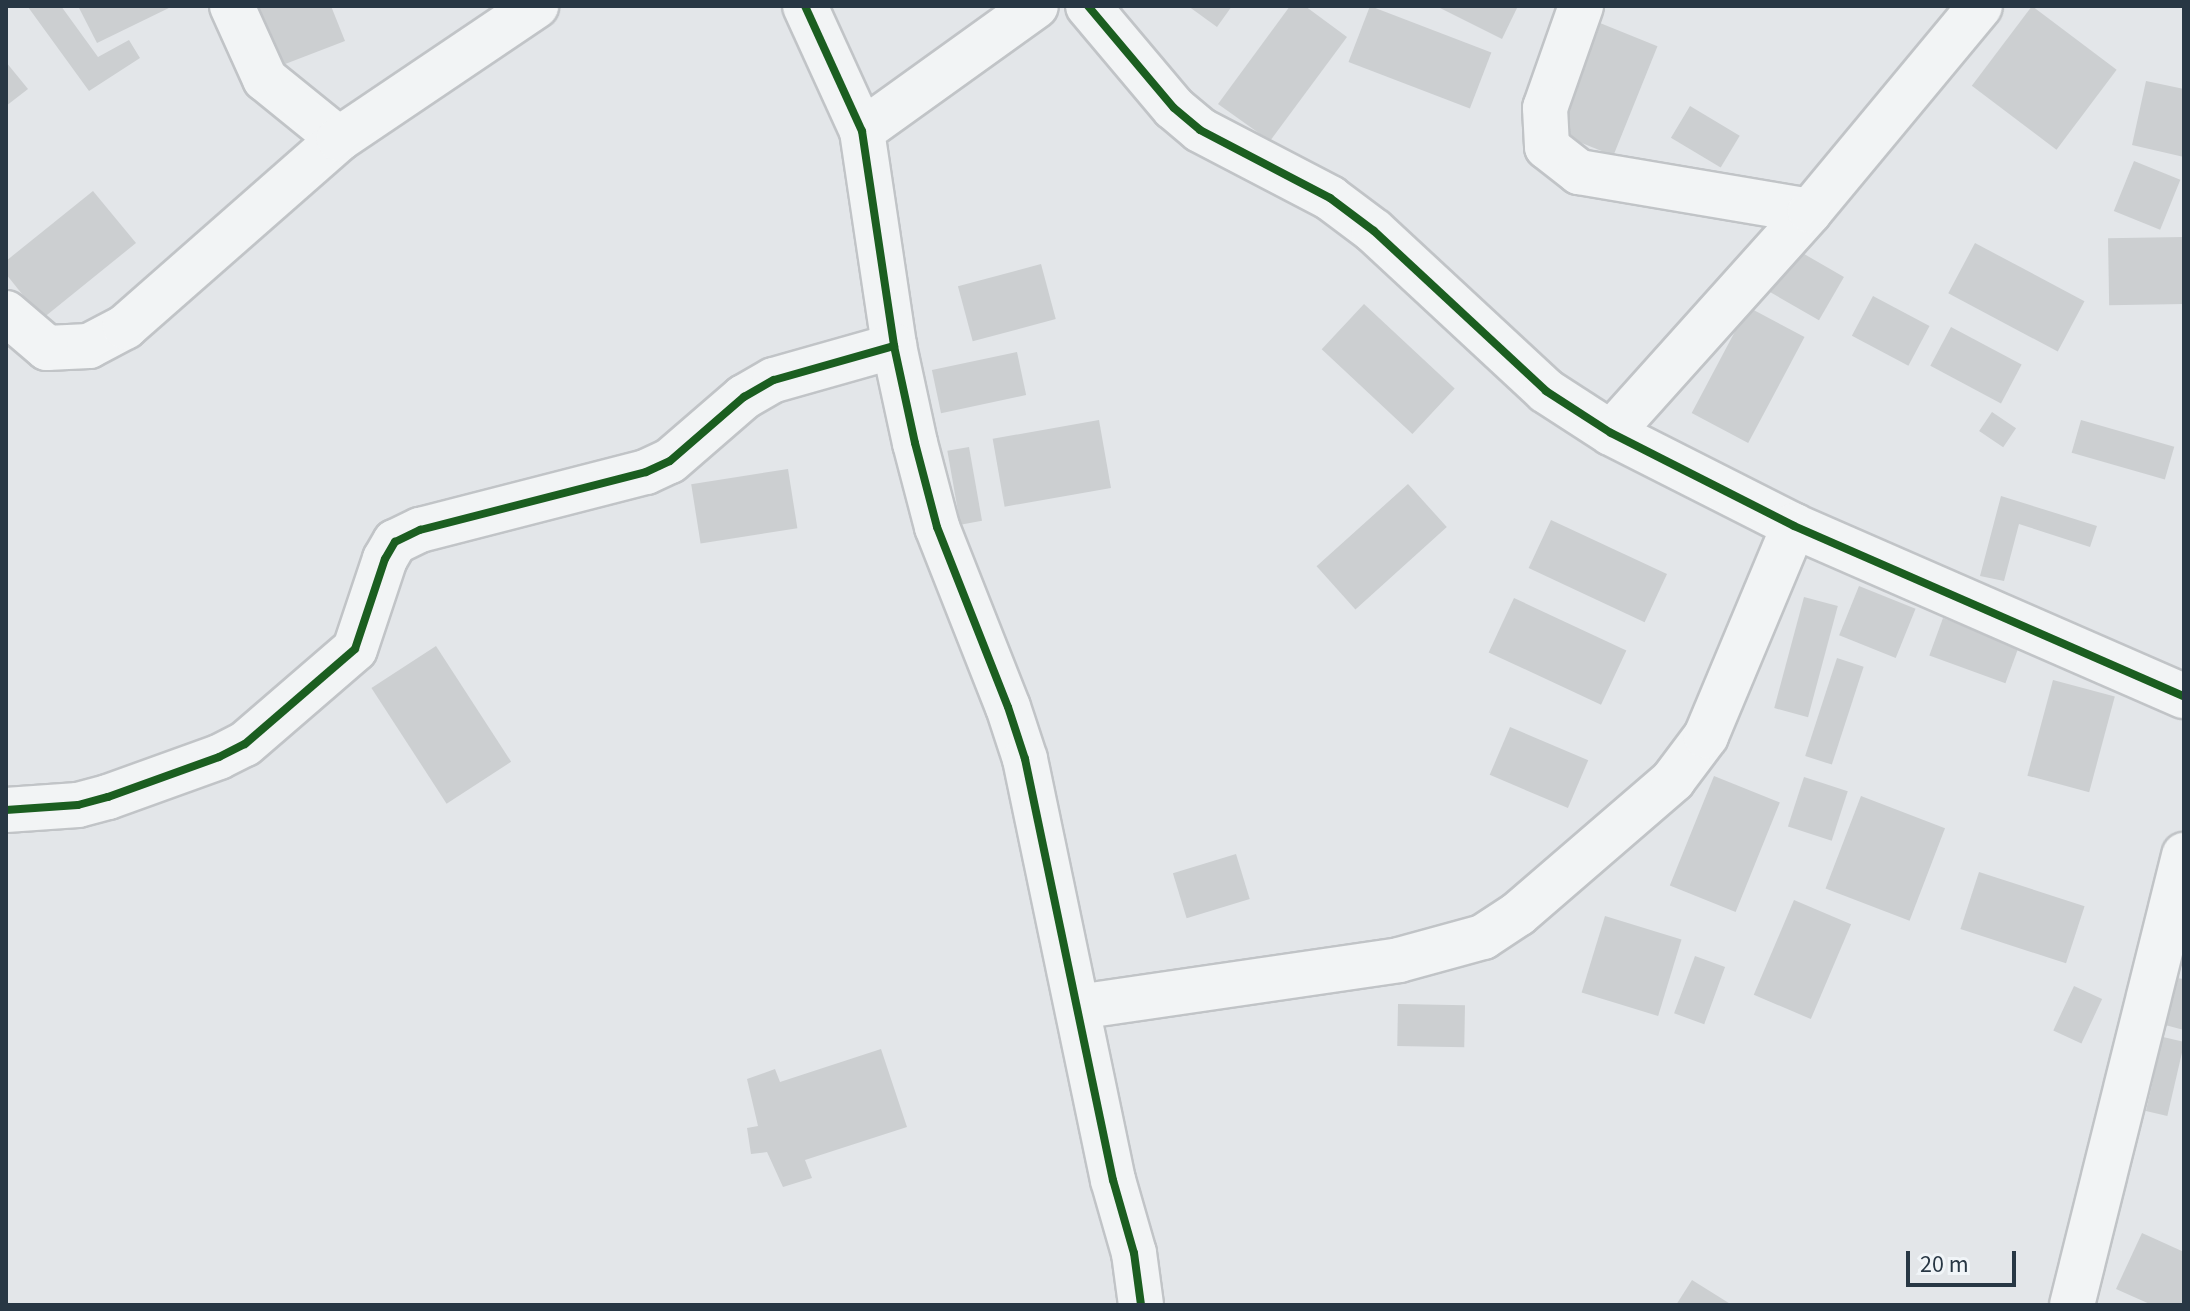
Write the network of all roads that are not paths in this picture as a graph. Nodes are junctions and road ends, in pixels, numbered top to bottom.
1 (232, 6) edge
2 (536, 6) edge
3 (805, 6) edge
4 (1036, 6) edge
5 (1088, 6) edge
6 (1581, 6) edge
7 (1980, 6) edge
8 (862, 131) junction
9 (339, 139) junction
10 (1810, 211) junction
11 (6, 313) edge
12 (894, 346) junction
13 (1611, 433) junction
14 (1794, 526) junction
15 (2184, 696) edge
16 (6, 810) edge
17 (2184, 855) edge
18 (1078, 1007) junction
19 (1141, 1305) edge
20 (2072, 1305) edge

1 - 9 street
2 - 9 street
3 - 8 street
4 - 8 street
5 - 13 street
6 - 10 street
7 - 10 street
8 - 12 street
9 - 11 street
10 - 13 street
12 - 16 street
12 - 18 street
13 - 14 street
14 - 15 street
14 - 18 street
17 - 20 street
18 - 19 street

